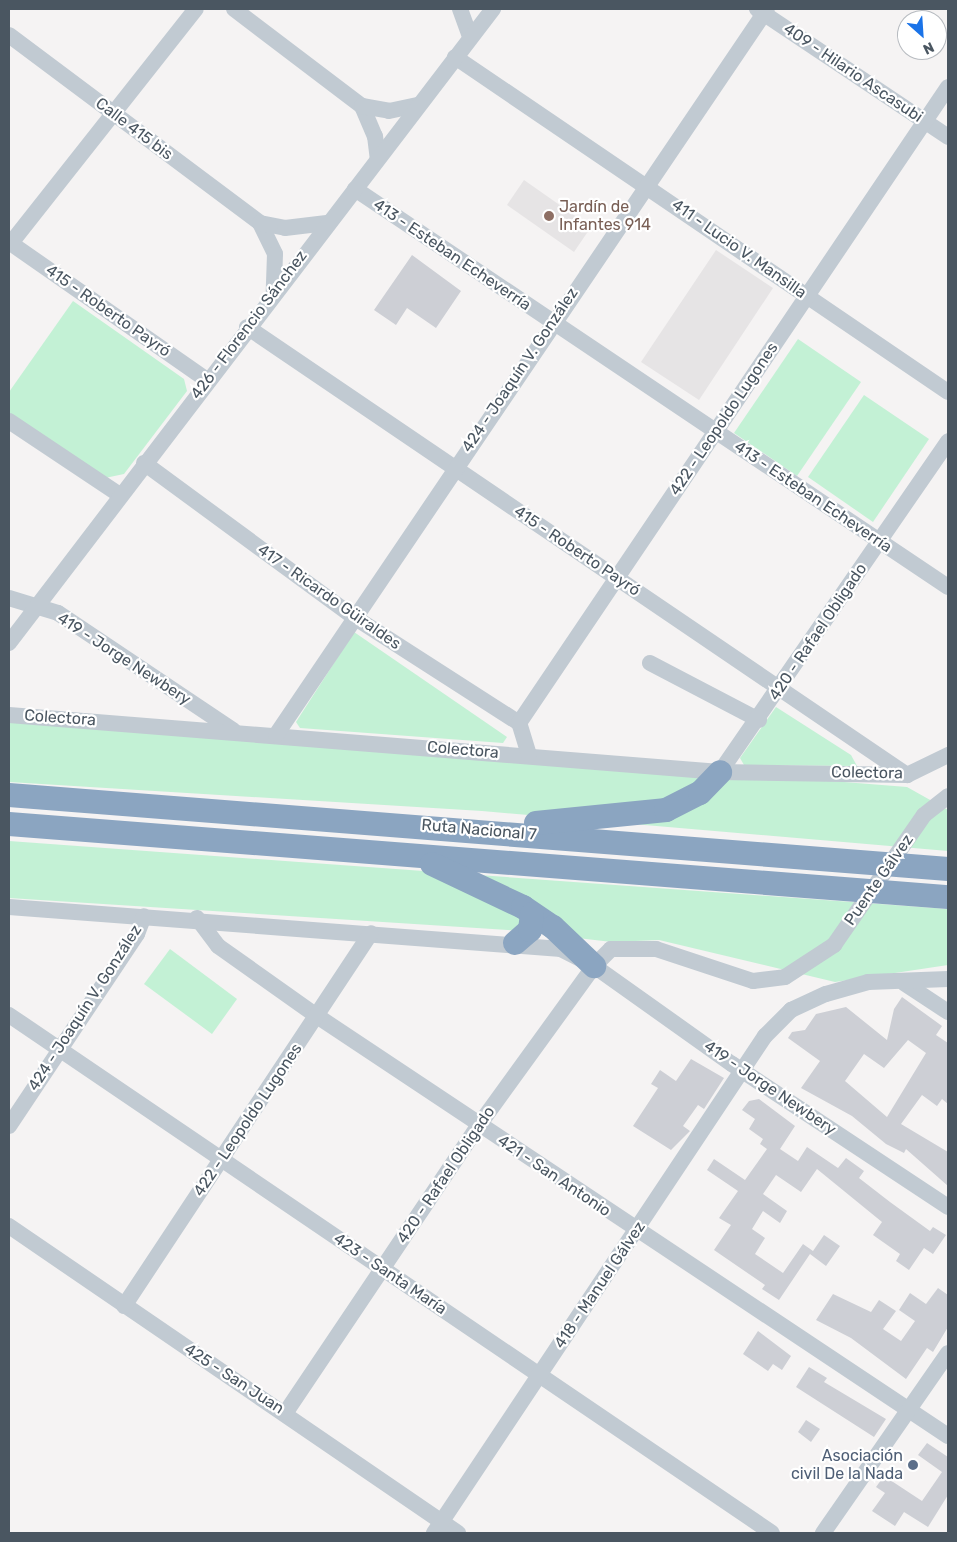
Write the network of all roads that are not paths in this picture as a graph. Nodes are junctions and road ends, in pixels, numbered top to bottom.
1 (196, 9) edge
2 (234, 9) edge
3 (460, 9) edge
4 (493, 9) edge
5 (763, 10) edge
6 (9, 35) edge
7 (470, 37) junction
8 (455, 58) junction
9 (948, 87) edge
10 (418, 105) junction
11 (362, 106) junction
12 (112, 114) junction
13 (925, 121) junction
14 (948, 136) edge
15 (378, 159) junction
16 (645, 184) junction
17 (355, 189) junction
18 (260, 223) junction
19 (327, 223) junction
20 (10, 242) edge
21 (274, 292) junction
22 (807, 296) junction
23 (552, 322) junction
24 (247, 327) junction
25 (207, 380) junction
26 (948, 392) edge
27 (9, 421) edge
28 (716, 432) junction
29 (948, 441) edge
30 (144, 463) junction
31 (454, 468) junction
32 (120, 495) junction
33 (880, 541) junction
34 (615, 576) junction
35 (948, 587) edge
36 (9, 598) edge
37 (36, 608) junction
38 (354, 617) junction
39 (9, 643) edge
40 (650, 663) dead end
41 (781, 687) junction
42 (9, 715) edge
43 (759, 720) junction
44 (520, 723) junction
45 (234, 732) junction
46 (276, 735) junction
47 (529, 755) junction
48 (948, 755) edge
49 (720, 772) junction
50 (913, 774) junction
51 (9, 794) edge
52 (948, 796) edge
53 (9, 824) edge
54 (432, 826) junction
55 (384, 853) junction
56 (948, 869) edge
57 (948, 897) edge
58 (9, 907) edge
59 (532, 914) junction
60 (144, 916) junction
61 (197, 918) junction
62 (371, 933) junction
63 (515, 943) junction
64 (834, 945) joint
65 (594, 966) junction
66 (948, 979) edge
67 (904, 983) junction
68 (948, 1012) edge
69 (9, 1015) edge
70 (317, 1016) junction
71 (59, 1049) junction
72 (744, 1071) junction
73 (479, 1125) junction
74 (9, 1126) edge
75 (221, 1159) junction
76 (948, 1207) edge
77 (9, 1226) edge
78 (636, 1231) junction
79 (382, 1268) junction
80 (124, 1306) junction
81 (948, 1352) edge
82 (540, 1376) junction
83 (910, 1410) junction
84 (286, 1412) junction
85 (948, 1436) edge
86 (438, 1528) edge
87 (458, 1533) edge
88 (772, 1533) edge
89 (823, 1533) edge

1 - 12 street
2 - 11 street
3 - 7 street
4 - 7 street, 426 - Florencio Sánchez
5 - 13 street, 409 - Hilario Ascasubi
5 - 16 street, 424 - Joaquín V. González
6 - 12 street, Calle 415 bis
7 - 8 street, 426 - Florencio Sánchez
8 - 10 street, 426 - Florencio Sánchez
8 - 16 street, 411 - Lucio V. Mansilla
9 - 13 street, 422 - Leopoldo Lugones
10 - 11 street
10 - 15 street, 426 - Florencio Sánchez
11 - 15 street
12 - 18 street, Calle 415 bis
12 - 20 street
13 - 14 street, 409 - Hilario Ascasubi
13 - 22 street, 422 - Leopoldo Lugones
15 - 17 street, 426 - Florencio Sánchez
16 - 22 street, 411 - Lucio V. Mansilla
16 - 23 street, 424 - Joaquín V. González
17 - 19 street, 426 - Florencio Sánchez
17 - 23 street, 413 - Esteban Echeverría
18 - 19 street, Calle 415 bis
18 - 21 street, Calle 415 bis
19 - 21 street, 426 - Florencio Sánchez
20 - 25 street, 415 - Roberto Payró
21 - 24 street, 426 - Florencio Sánchez
22 - 26 street, 411 - Lucio V. Mansilla
22 - 28 street, 422 - Leopoldo Lugones
23 - 28 street, 413 - Esteban Echeverría
23 - 31 street, 424 - Joaquín V. González
24 - 25 street, 426 - Florencio Sánchez
24 - 31 street, 415 - Roberto Payró
25 - 30 street, 426 - Florencio Sánchez
27 - 32 street
28 - 33 street, 413 - Esteban Echeverría
28 - 34 street, 422 - Leopoldo Lugones
29 - 33 street, 420 - Rafael Obligado
30 - 32 street, 426 - Florencio Sánchez
30 - 38 street, 417 - Ricardo Güiraldes
31 - 34 street, 415 - Roberto Payró
31 - 38 street, 424 - Joaquín V. González
32 - 37 street, 426 - Florencio Sánchez
33 - 35 street, 413 - Esteban Echeverría
33 - 41 street, 420 - Rafael Obligado
34 - 41 street, 415 - Roberto Payró
34 - 44 street, 422 - Leopoldo Lugones
36 - 37 street, 419 - Jorge Newbery
37 - 39 street, 426 - Florencio Sánchez
37 - 45 street, 419 - Jorge Newbery
38 - 44 street, 417 - Ricardo Güiraldes
38 - 46 street, 424 - Joaquín V. González
40 - 43 street
41 - 43 street, 420 - Rafael Obligado
41 - 50 street, 415 - Roberto Payró
42 - 45 street, Colectora
43 - 49 street, 420 - Rafael Obligado
44 - 47 street
45 - 46 street, Colectora
46 - 47 street, Colectora
47 - 49 street, Colectora
48 - 50 street
49 - 50 street, Colectora
49 - 54 highway
51 - 54 highway, Ruta Nacional 7
52 - 64 street, Puente Gálvez
53 - 55 highway, Ruta Nacional 7
54 - 56 highway, Ruta Nacional 7
55 - 57 highway, Ruta Nacional 7
55 - 59 highway
58 - 60 street
59 - 63 highway
59 - 65 highway
60 - 61 street
60 - 71 street, 424 - Joaquín V. González
61 - 62 street
61 - 70 street, 421 - San Antonio
62 - 63 street
62 - 70 street, 422 - Leopoldo Lugones
63 - 65 street
64 - 65 street, 420 - Rafael Obligado
65 - 72 street, 419 - Jorge Newbery
65 - 73 street, 420 - Rafael Obligado
66 - 67 street
67 - 68 street
67 - 72 street, 418 - Manuel Gálvez
69 - 71 street, 423 - Santa María
70 - 73 street, 421 - San Antonio
70 - 75 street, 422 - Leopoldo Lugones
71 - 74 street, 424 - Joaquín V. González
71 - 75 street, 423 - Santa María
72 - 76 street, 419 - Jorge Newbery
72 - 78 street, 418 - Manuel Gálvez
73 - 78 street, 421 - San Antonio
73 - 79 street, 420 - Rafael Obligado
75 - 79 street, 423 - Santa María
75 - 80 street, 422 - Leopoldo Lugones
77 - 80 street, 425 - San Juan
78 - 82 street, 418 - Manuel Gálvez
78 - 83 street, 421 - San Antonio
79 - 82 street, 423 - Santa María
79 - 84 street, 420 - Rafael Obligado
80 - 84 street, 425 - San Juan
81 - 83 street
82 - 86 street, 418 - Manuel Gálvez
82 - 88 street, 423 - Santa María
83 - 85 street, 421 - San Antonio
83 - 89 street
84 - 86 street, 425 - San Juan
86 - 87 street, 425 - San Juan

